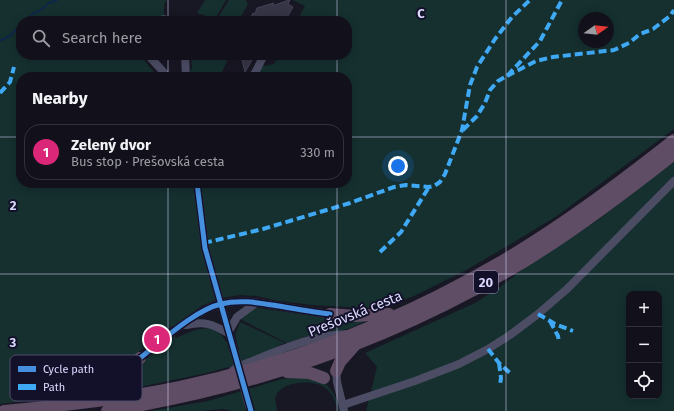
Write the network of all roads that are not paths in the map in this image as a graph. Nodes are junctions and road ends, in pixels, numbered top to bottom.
1 (153, 60) edge
2 (185, 60) edge
3 (262, 60) edge
4 (163, 72) edge
5 (186, 72) edge
6 (256, 72) edge
7 (674, 140) edge
8 (674, 154) edge
9 (674, 182) edge
10 (198, 188) edge
11 (256, 303) junction
12 (220, 304) junction
13 (400, 313) junction
14 (330, 314) joint
15 (181, 327) junction
16 (228, 333) junction
17 (353, 339) junction
18 (142, 356) edge
19 (336, 371) joint
20 (277, 372) junction
21 (324, 378) joint
22 (142, 393) edge
23 (339, 395) junction
24 (83, 401) edge
25 (97, 401) edge
26 (79, 404) junction
27 (250, 408) edge
28 (344, 408) edge
29 (4, 411) edge
30 (108, 411) edge

1 - 4 street
2 - 5 street
3 - 6 street
7 - 13 highway, Prešovská cesta / 20
8 - 17 highway, Prešovská cesta / 20
9 - 28 street
10 - 12 street
11 - 12 street
11 - 14 street
11 - 16 street
12 - 15 street
12 - 16 street
13 - 14 highway
13 - 17 highway, Prešovská cesta / 20
15 - 16 street
15 - 18 street
16 - 27 street, bridge
17 - 19 highway
17 - 20 highway, Prešovská cesta / 20
17 - 22 highway, Prešovská cesta / 20
19 - 23 street
20 - 21 highway
20 - 30 highway, Prešovská cesta / 20
21 - 23 street
23 - 28 street
24 - 26 highway
25 - 26 highway, Prešovská cesta / 20
26 - 29 highway, Prešovská cesta / 20

